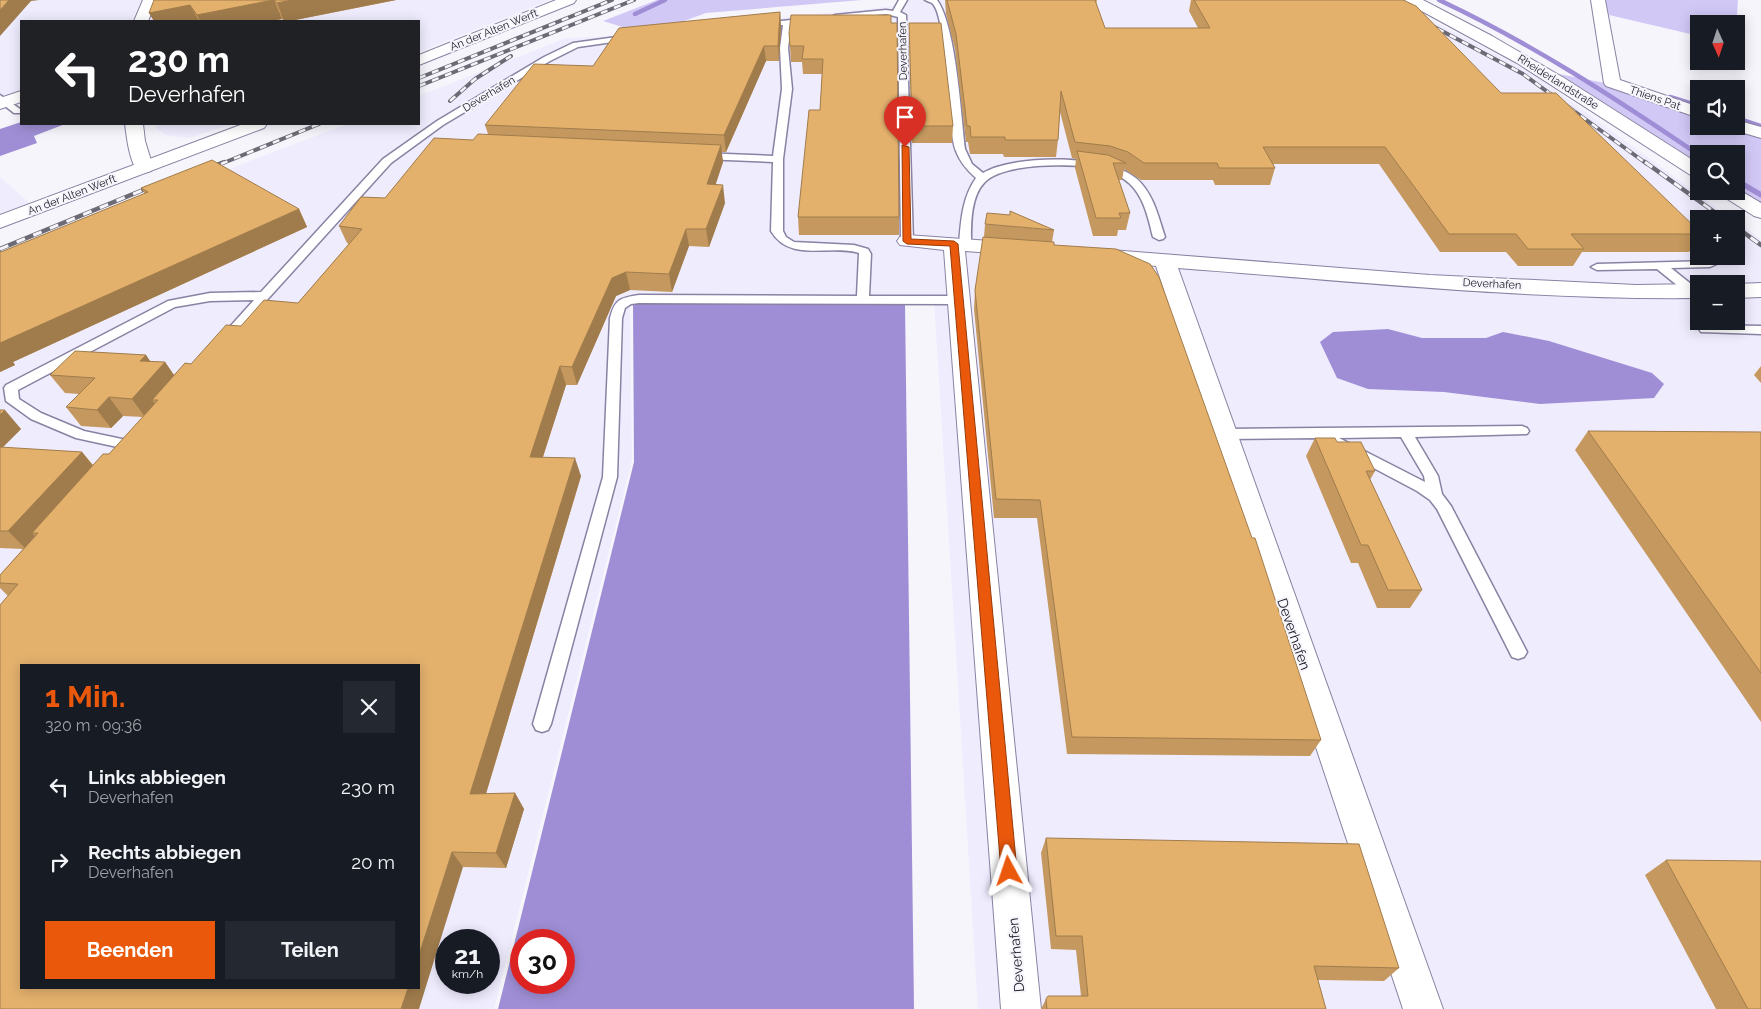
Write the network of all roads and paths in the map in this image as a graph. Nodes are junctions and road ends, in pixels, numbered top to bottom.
1 (150, 0) edge
2 (569, 0) edge
3 (903, 0) edge
4 (929, 0) edge
5 (1412, 0) edge
6 (1598, 0) edge
7 (895, 14) junction
8 (141, 20) edge
9 (787, 22) junction
10 (751, 26) edge
11 (646, 36) edge
12 (420, 60) edge
13 (1690, 110) edge
14 (134, 125) edge
15 (255, 125) edge
16 (1745, 128) edge
17 (1761, 133) edge
18 (420, 137) junction
19 (440, 140) edge
20 (691, 155) edge
21 (778, 159) junction
22 (1690, 166) edge
23 (144, 167) junction
24 (982, 178) junction
25 (1742, 200) edge
26 (1761, 212) edge
27 (0, 222) edge
28 (907, 241) joint
29 (959, 244) junction
30 (1162, 248) junction
31 (1041, 250) edge
32 (1079, 253) edge
33 (1690, 265) edge
34 (1661, 266) junction
35 (1596, 267) dead end
36 (1690, 287) edge
37 (1761, 290) edge
38 (1690, 291) edge
39 (1745, 291) edge
40 (264, 296) junction
41 (863, 300) junction
42 (959, 300) junction
43 (1745, 330) edge
44 (1761, 330) edge
45 (213, 352) edge
46 (1522, 431) dead end
47 (1405, 432) junction
48 (1319, 433) junction
49 (1225, 434) junction
50 (131, 445) edge
51 (1435, 496) junction
52 (1518, 652) dead end
53 (542, 724) dead end
54 (1021, 1009) edge
55 (1423, 1009) edge

1 - 8 street
2 - 12 street, An der Alten Werft
3 - 7 lane
4 - 24 lane
5 - 22 street, Rheiderlandstraße
6 - 13 street, Thiens Pat
7 - 9 lane, Deverhafen
7 - 28 lane, Deverhafen
9 - 10 lane, Deverhafen
9 - 21 lane
11 - 18 lane, Deverhafen
14 - 23 street
15 - 23 street, An der Alten Werft
16 - 17 street
18 - 19 lane
18 - 40 lane, Deverhafen
20 - 21 lane
21 - 41 lane
23 - 27 street, An der Alten Werft
24 - 29 lane
24 - 30 lane
25 - 26 street
28 - 29 street, Deverhafen
29 - 31 street, Deverhafen
29 - 42 street, Deverhafen
30 - 32 street, Deverhafen
30 - 38 street, Deverhafen
30 - 49 street, Deverhafen
33 - 34 lane
34 - 35 lane
34 - 36 lane
37 - 39 street
40 - 45 lane, Deverhafen
40 - 50 lane
41 - 42 lane
41 - 53 lane
42 - 54 street, Deverhafen
43 - 44 lane
46 - 47 lane
47 - 48 lane
47 - 51 lane
48 - 49 lane
48 - 51 lane
49 - 55 street, Deverhafen
51 - 52 lane

